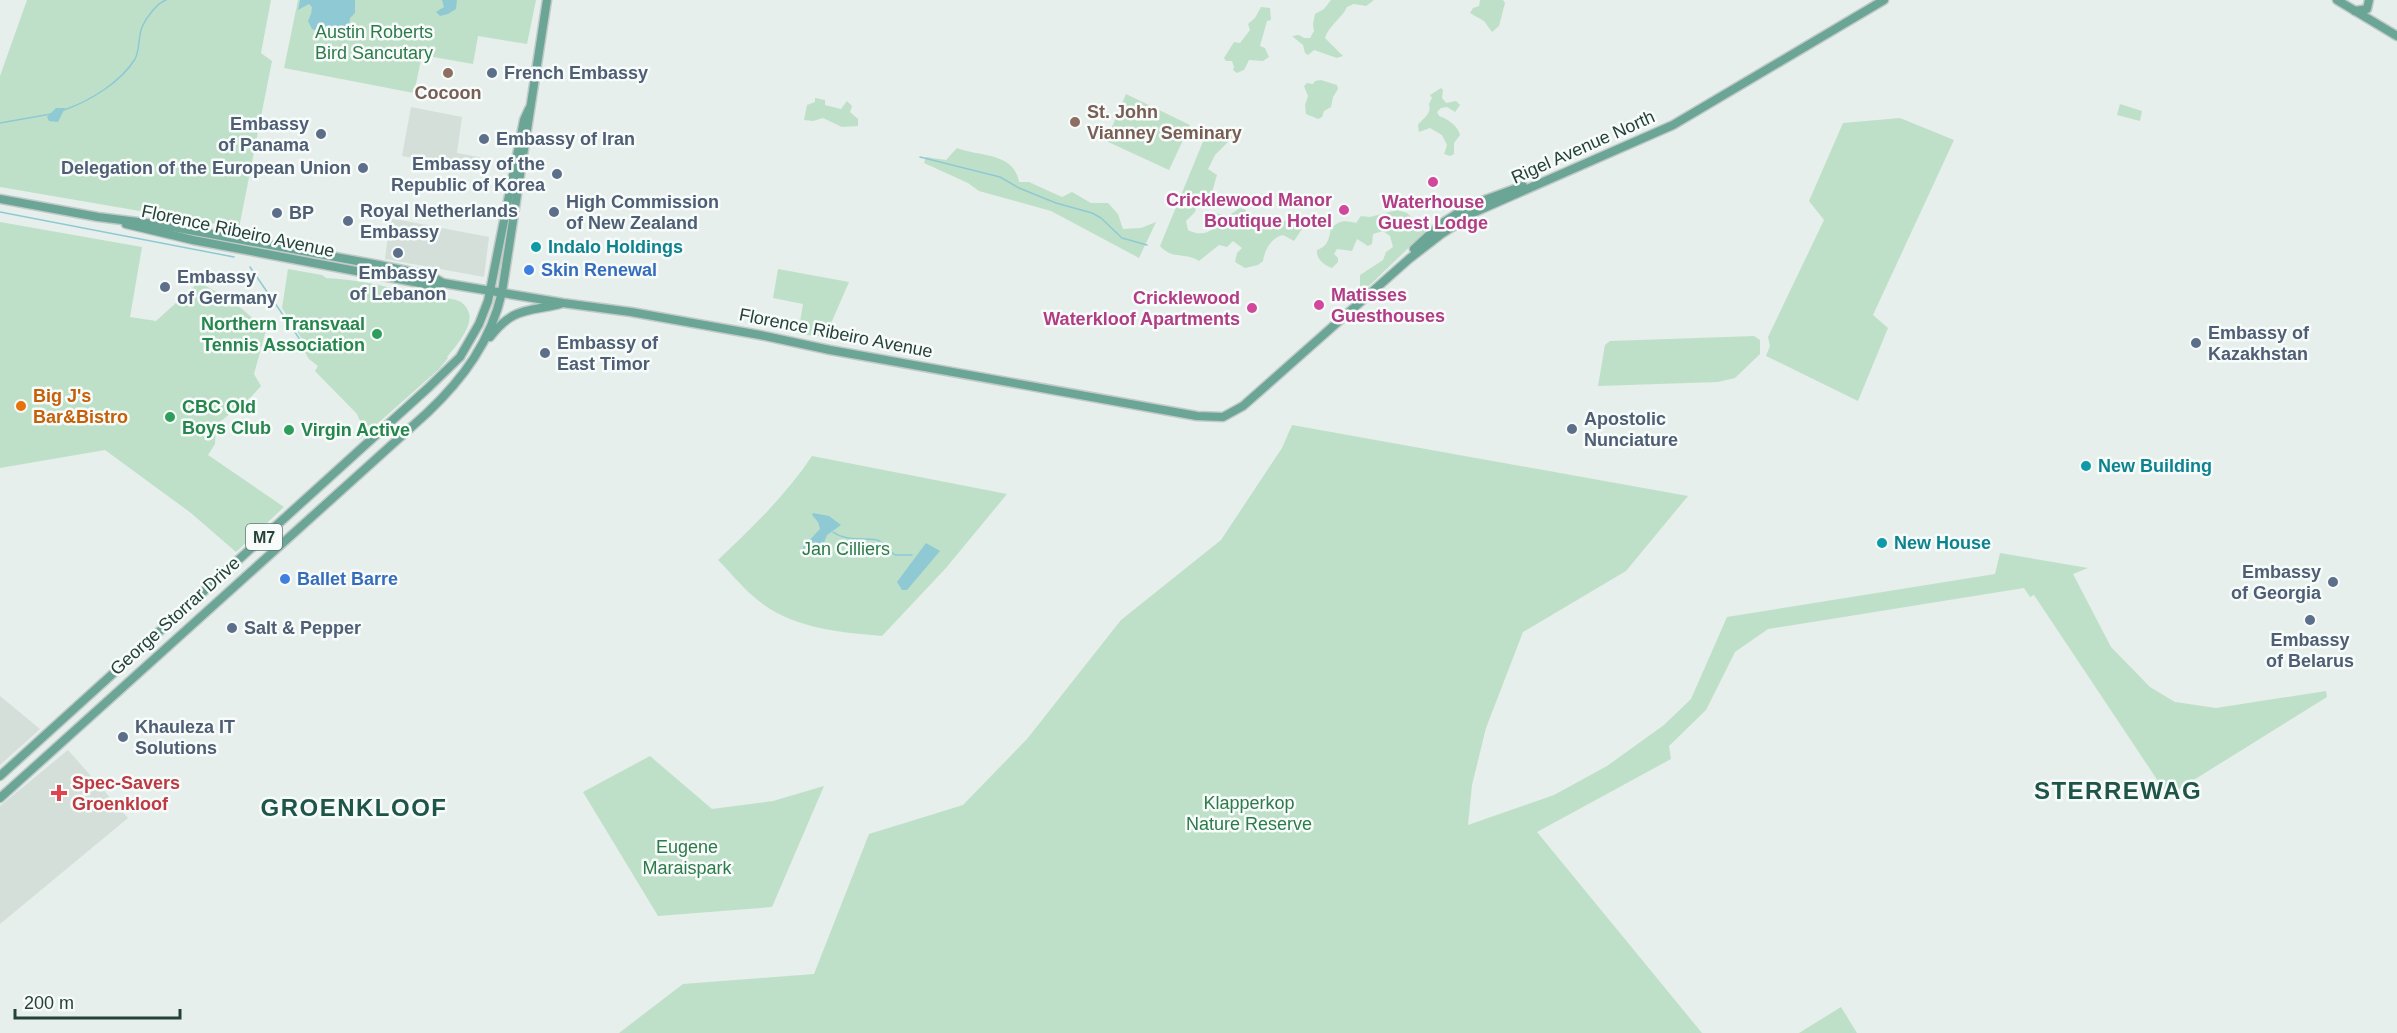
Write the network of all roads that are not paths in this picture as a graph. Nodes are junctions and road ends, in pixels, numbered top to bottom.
1 (547, 0) edge
2 (1876, 0) edge
3 (1884, 0) edge
4 (2337, 0) edge
5 (2370, 0) edge
6 (2355, 11) junction
7 (2397, 36) edge
8 (530, 108) junction
9 (0, 199) edge
10 (98, 217) junction
11 (1441, 224) junction
12 (1457, 224) junction
13 (1440, 235) junction
14 (299, 251) junction
15 (317, 264) junction
16 (443, 283) junction
17 (491, 291) junction
18 (501, 292) junction
19 (563, 303) junction
20 (1311, 345) junction
21 (480, 350) junction
22 (1223, 417) joint
23 (290, 514) junction
24 (310, 518) junction
25 (294, 533) junction
26 (228, 570) junction
27 (231, 589) junction
28 (174, 618) junction
29 (0, 776) edge
30 (0, 798) edge

1 - 8 main road, M7
2 - 11 main road, Rigel Avenue North
3 - 12 main road, Rigel Avenue North
4 - 6 main road
5 - 6 main road
6 - 7 main road
8 - 17 main road, M7
8 - 18 main road, M7
9 - 10 main road, Florence Ribeiro Avenue
10 - 14 main road, Florence Ribeiro Avenue
10 - 15 main road, Florence Ribeiro Avenue
11 - 12 main road
11 - 13 main road
11 - 20 main road, Rigel Avenue North
12 - 13 main road, Rigel Avenue North
13 - 20 main road, Rigel Avenue North
14 - 15 main road
14 - 16 main road, Florence Ribeiro Avenue
15 - 16 main road, Florence Ribeiro Avenue
16 - 17 main road, Florence Ribeiro Avenue
17 - 18 main road, Florence Ribeiro Avenue
17 - 23 main road, George Storrar Drive / M7
18 - 19 main road, Florence Ribeiro Avenue
18 - 21 main road, George Storrar Drive / M7
19 - 21 main road
19 - 22 main road, Florence Ribeiro Avenue
20 - 22 main road, Rigel Avenue North
21 - 24 main road, George Storrar Drive / M7
23 - 24 main road
23 - 25 main road
23 - 26 main road, George Storrar Drive / M7
24 - 25 main road, George Storrar Drive / M7
25 - 27 main road, George Storrar Drive / M7
26 - 27 main road
26 - 28 main road, George Storrar Drive / M7
27 - 28 main road
27 - 30 main road, George Storrar Drive / M7
28 - 29 main road, George Storrar Drive / M7

